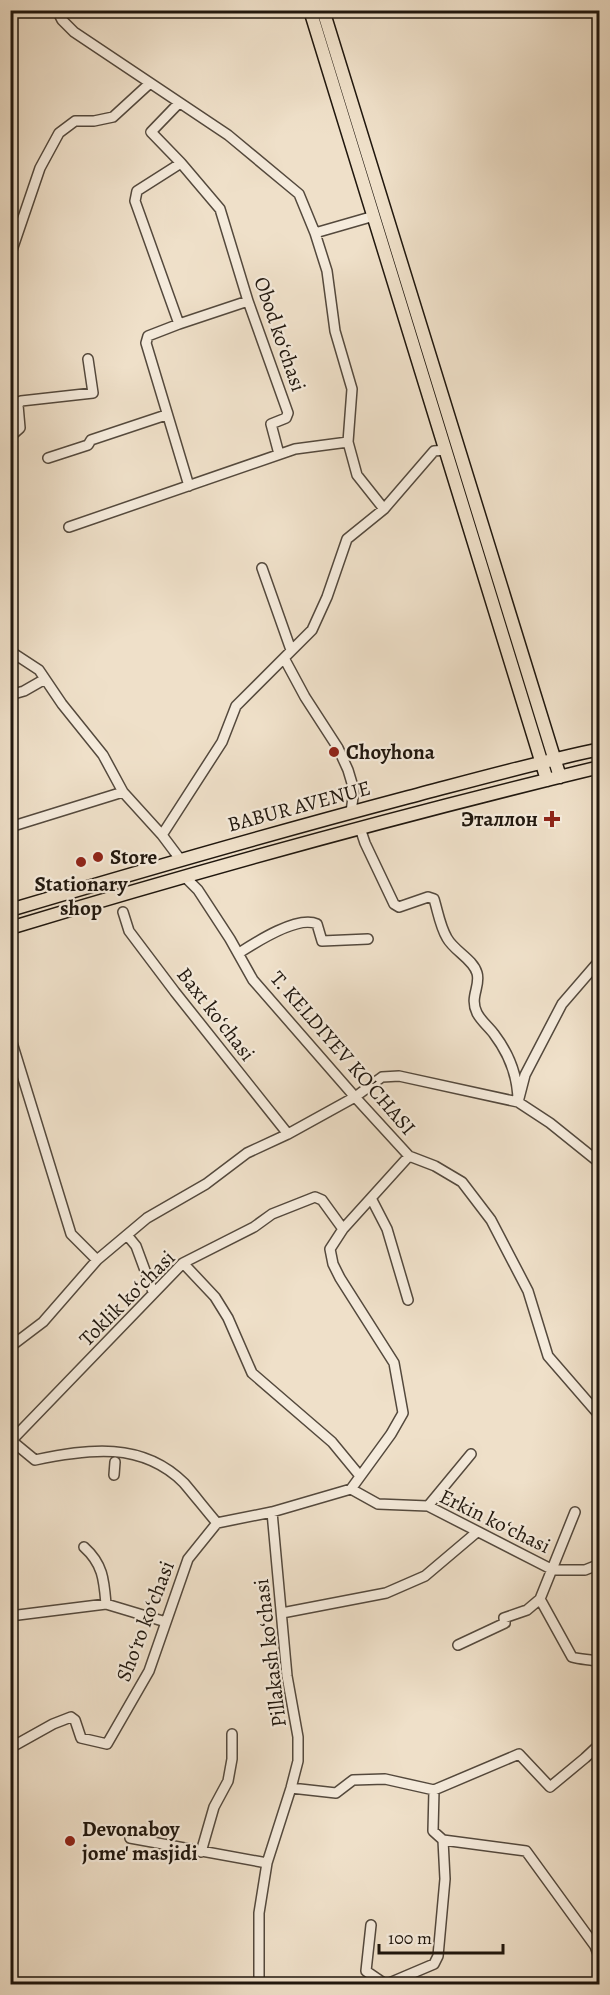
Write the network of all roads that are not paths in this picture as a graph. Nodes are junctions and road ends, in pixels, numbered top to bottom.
1 (57, 10) edge
2 (310, 10) edge
3 (323, 10) edge
4 (149, 84) junction
5 (178, 104) junction
6 (181, 162) junction
7 (374, 216) junction
8 (315, 233) junction
9 (10, 256) edge
10 (248, 301) junction
11 (178, 324) junction
12 (88, 359) dead end
13 (166, 415) junction
14 (10, 437) edge
15 (348, 442) junction
16 (279, 454) junction
17 (448, 456) junction
18 (48, 458) dead end
19 (462, 458) junction
20 (189, 486) junction
21 (384, 509) junction
22 (69, 527) dead end
23 (262, 568) dead end
24 (291, 650) junction
25 (10, 651) edge
26 (284, 658) junction
27 (45, 679) junction
28 (10, 695) edge
29 (600, 749) edge
30 (555, 759) junction
31 (542, 762) junction
32 (600, 767) edge
33 (560, 777) junction
34 (547, 780) junction
35 (123, 792) junction
36 (351, 812) junction
37 (10, 828) edge
38 (360, 828) junction
39 (162, 835) junction
40 (180, 859) junction
41 (184, 876) junction
42 (10, 910) edge
43 (123, 912) dead end
44 (10, 928) edge
45 (368, 939) dead end
46 (239, 953) junction
47 (600, 960) edge
48 (10, 1036) edge
49 (356, 1097) junction
50 (518, 1102) junction
51 (288, 1134) junction
52 (409, 1155) junction
53 (600, 1166) edge
54 (371, 1198) junction
55 (343, 1229) junction
56 (127, 1235) junction
57 (97, 1260) junction
58 (183, 1263) junction
59 (153, 1292) junction
60 (408, 1300) dead end
61 (10, 1347) edge
62 (600, 1416) edge
63 (11, 1441) edge
64 (471, 1454) dead end
65 (115, 1455) junction
66 (114, 1474) dead end
67 (360, 1476) junction
68 (351, 1489) junction
69 (428, 1506) junction
70 (272, 1512) junction
71 (575, 1512) dead end
72 (217, 1523) junction
73 (477, 1532) junction
74 (84, 1546) dead end
75 (600, 1564) edge
76 (553, 1570) junction
77 (540, 1599) junction
78 (105, 1604) junction
79 (282, 1613) junction
80 (10, 1616) edge
81 (166, 1622) junction
82 (458, 1646) dead end
83 (600, 1662) edge
84 (232, 1734) dead end
85 (600, 1744) edge
86 (10, 1748) edge
87 (291, 1788) junction
88 (434, 1790) junction
89 (130, 1838) dead end
90 (443, 1840) junction
91 (201, 1852) junction
92 (267, 1863) junction
93 (370, 1925) dead end
94 (600, 1959) edge
95 (259, 1984) edge
96 (386, 1984) edge

1 - 4 street
2 - 7 main road
3 - 19 main road
4 - 5 street
4 - 9 street
5 - 6 street, Obod koʻchasi
5 - 8 street
6 - 10 street, Obod koʻchasi
6 - 11 street
7 - 8 street
7 - 17 main road
8 - 15 street
10 - 11 street
10 - 16 street, Obod koʻchasi
11 - 13 street
12 - 14 street
13 - 18 street
13 - 20 street
15 - 16 street
15 - 21 street
16 - 20 street
17 - 19 street
17 - 21 street
17 - 31 main road
19 - 30 main road
20 - 22 street
21 - 24 street
23 - 24 street
24 - 26 street
25 - 27 street
26 - 36 street
26 - 39 street
27 - 28 street
27 - 35 street
29 - 30 main road, BABUR AVENUE
30 - 31 main road, BABUR AVENUE
30 - 33 main road
31 - 34 main road
31 - 36 main road, BABUR AVENUE
32 - 33 main road
33 - 34 main road
34 - 38 main road
35 - 37 street
35 - 39 street
36 - 40 main road, BABUR AVENUE
38 - 41 main road
38 - 50 street
39 - 40 street
40 - 42 main road, BABUR AVENUE
41 - 44 main road
41 - 46 street, T. KELDIYEV KO'CHASI
43 - 51 street, Baxt koʻchasi
45 - 46 street
46 - 49 street, T. KELDIYEV KO'CHASI
47 - 50 street
48 - 57 street
49 - 50 street
49 - 51 street
49 - 52 street, T. KELDIYEV KO'CHASI
50 - 53 street
51 - 56 street
52 - 54 street
52 - 62 street, T. KELDIYEV KO'CHASI
54 - 55 street
54 - 60 street
55 - 58 street, Toklik koʻchasi
55 - 67 street
56 - 57 street
56 - 59 street
57 - 61 street
58 - 59 street, Toklik koʻchasi
58 - 67 street
59 - 63 street, Toklik koʻchasi
63 - 65 street
64 - 69 street
65 - 66 street
65 - 72 street
67 - 68 street
68 - 69 street, Erkin koʻchasi
68 - 70 street
69 - 73 street, Erkin koʻchasi
70 - 72 street
70 - 79 street, Pillakash koʻchasi
71 - 76 street
72 - 81 street, Shoʻro koʻchasi
73 - 76 street, Erkin koʻchasi
73 - 79 street
74 - 78 street
75 - 76 street, Erkin koʻchasi
76 - 77 street
77 - 82 street
77 - 83 street
78 - 80 street
78 - 81 street
79 - 87 street, Pillakash koʻchasi
81 - 86 street, Shoʻro koʻchasi
84 - 91 street
85 - 88 street
87 - 88 street
87 - 92 street
88 - 90 street
89 - 91 street
90 - 94 street
90 - 96 street
91 - 92 street
92 - 95 street
93 - 96 street

